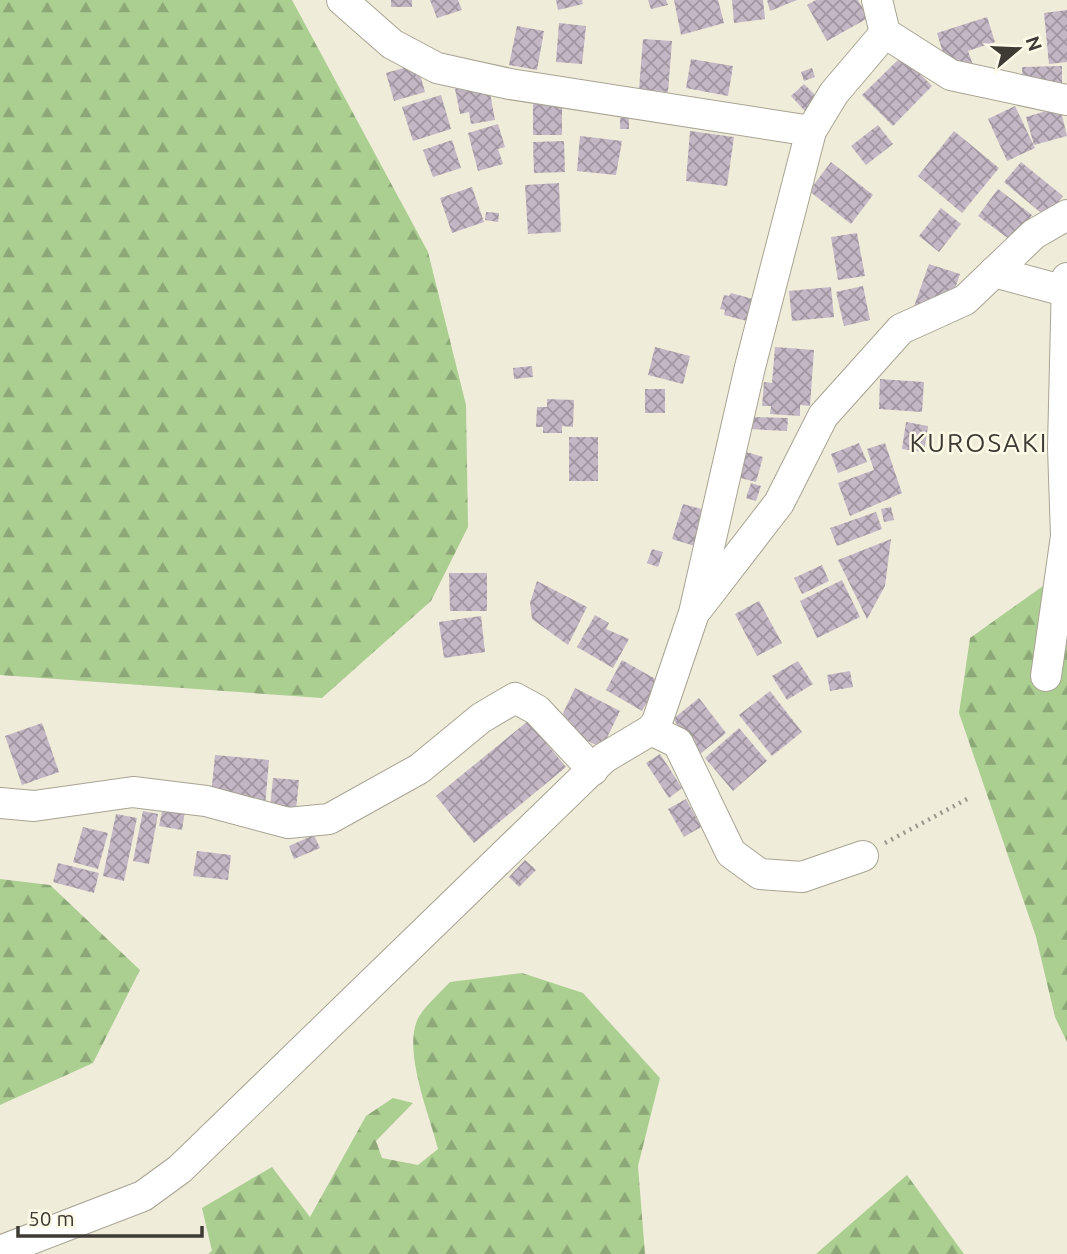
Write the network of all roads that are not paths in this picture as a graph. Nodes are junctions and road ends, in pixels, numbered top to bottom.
1 (342, 0) edge
2 (877, 0) edge
3 (886, 33) junction
4 (1067, 100) edge
5 (811, 131) junction
6 (1067, 215) edge
7 (994, 272) junction
8 (1066, 284) edge
9 (694, 614) junction
10 (1046, 676) dead end
11 (651, 730) junction
12 (593, 770) junction
13 (0, 803) edge
14 (863, 856) road end
15 (0, 1251) edge

1 - 5 street
2 - 3 street
3 - 4 street
3 - 5 street
5 - 9 street
6 - 7 street
7 - 8 street
7 - 9 street
8 - 10 street
9 - 11 street
11 - 12 street
11 - 14 street
12 - 13 street
12 - 15 street

